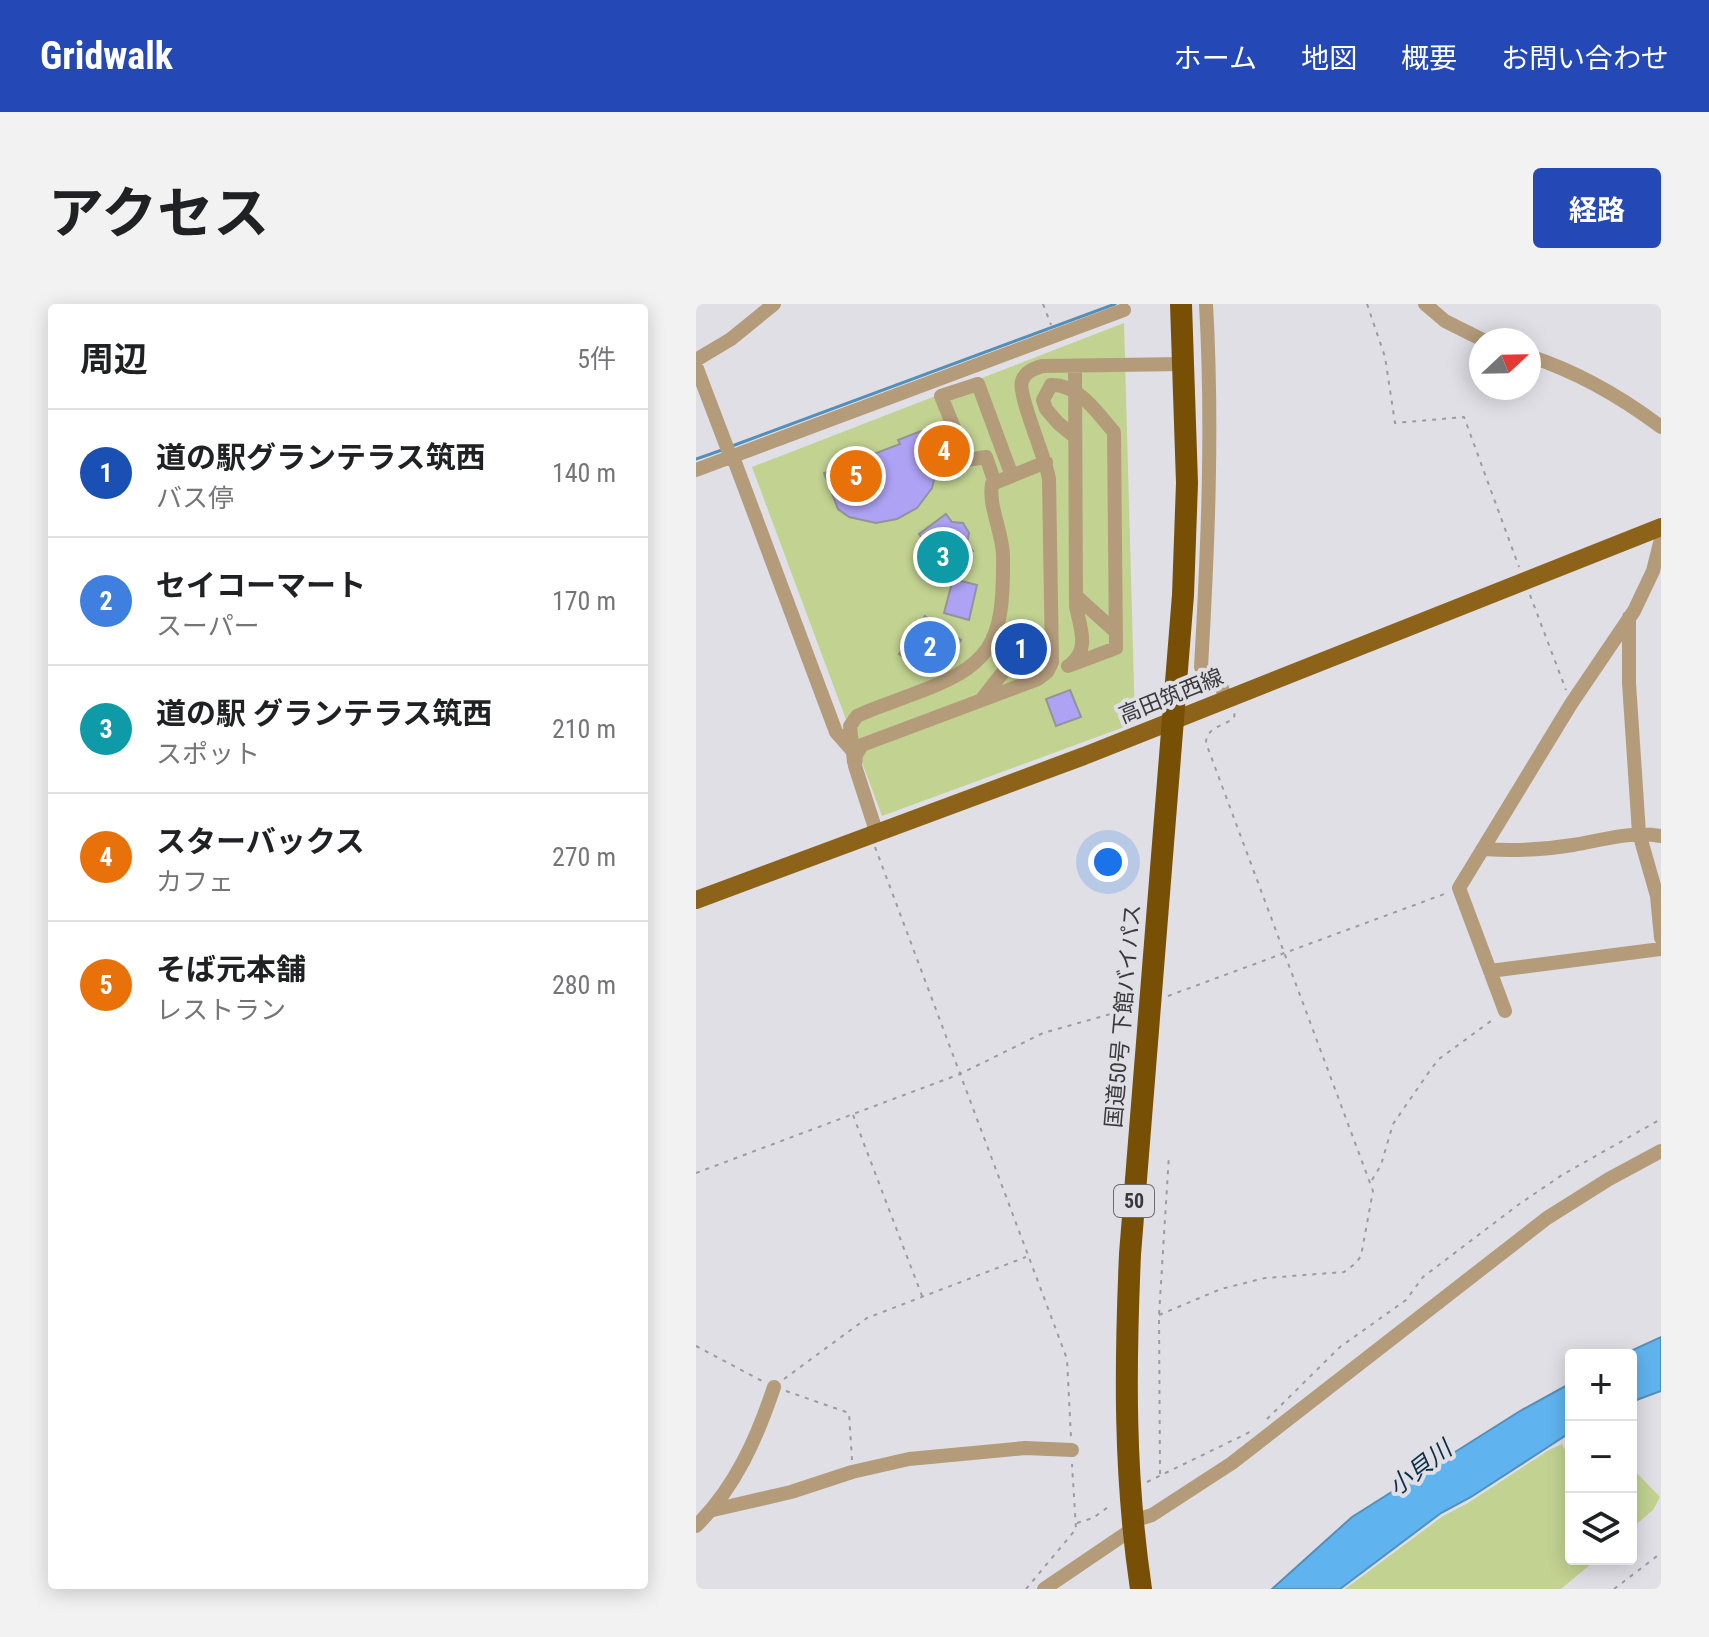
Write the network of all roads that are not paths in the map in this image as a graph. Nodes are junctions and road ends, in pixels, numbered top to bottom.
1 (774, 304) edge
2 (1181, 304) edge
3 (1206, 304) edge
4 (1425, 304) edge
5 (1124, 310) dead end
6 (1469, 333) edge
7 (1541, 361) edge
8 (696, 363) edge
9 (1184, 364) junction
10 (1075, 366) junction
11 (1075, 390) junction
12 (1661, 427) edge
13 (1075, 437) junction
14 (729, 453) junction
15 (1046, 462) junction
16 (696, 470) edge
17 (1012, 476) junction
18 (995, 483) junction
19 (1661, 527) edge
20 (1661, 539) edge
21 (1076, 596) junction
22 (1629, 616) junction
23 (1116, 632) junction
24 (1068, 666) junction
25 (1043, 675) junction
26 (936, 686) junction
27 (1230, 699) junction
28 (981, 700) junction
29 (945, 713) junction
30 (1174, 720) junction
31 (851, 749) junction
32 (855, 766) junction
33 (1639, 833) junction
34 (874, 836) junction
35 (1661, 836) edge
36 (1484, 849) junction
37 (696, 900) edge
38 (1661, 938) edge
39 (1661, 949) edge
40 (1490, 971) junction
41 (1505, 1011) road end
42 (1661, 1151) edge
43 (774, 1387) road end
44 (1072, 1450) road end
45 (713, 1510) junction
46 (696, 1526) edge
47 (1134, 1529) junction
48 (1044, 1589) edge
49 (1141, 1589) edge

1 - 8 street
2 - 9 highway, 国道50号 下館バイパス / 50
3 - 27 street
4 - 6 street
5 - 14 street
7 - 12 street
8 - 14 street
9 - 10 street
9 - 30 highway, 国道50号 下館バイパス / 50
10 - 11 street
10 - 15 street
11 - 13 street
11 - 13 street
11 - 23 street
13 - 21 street
14 - 16 street
14 - 31 street
15 - 17 street
15 - 25 street
17 - 18 street
17 - 18 street
18 - 26 street
19 - 27 main road, 高田筑西線
20 - 22 street
21 - 23 street
21 - 24 street
22 - 33 street
22 - 36 street
23 - 24 street
24 - 25 street
25 - 28 street
25 - 28 street
26 - 29 street
26 - 31 street
27 - 30 main road, 高田筑西線
28 - 29 street
29 - 32 street
30 - 34 main road, 高田筑西線
30 - 47 highway, 国道50号 下館バイパス / 50
31 - 32 street
32 - 34 street
33 - 35 street
33 - 36 street
33 - 38 street
34 - 37 main road, 高田筑西線
36 - 40 street
39 - 40 street
40 - 41 street
42 - 47 street
43 - 45 street
44 - 45 street
45 - 46 street
47 - 48 street
47 - 49 highway, 国道50号 下館バイパス / 50

